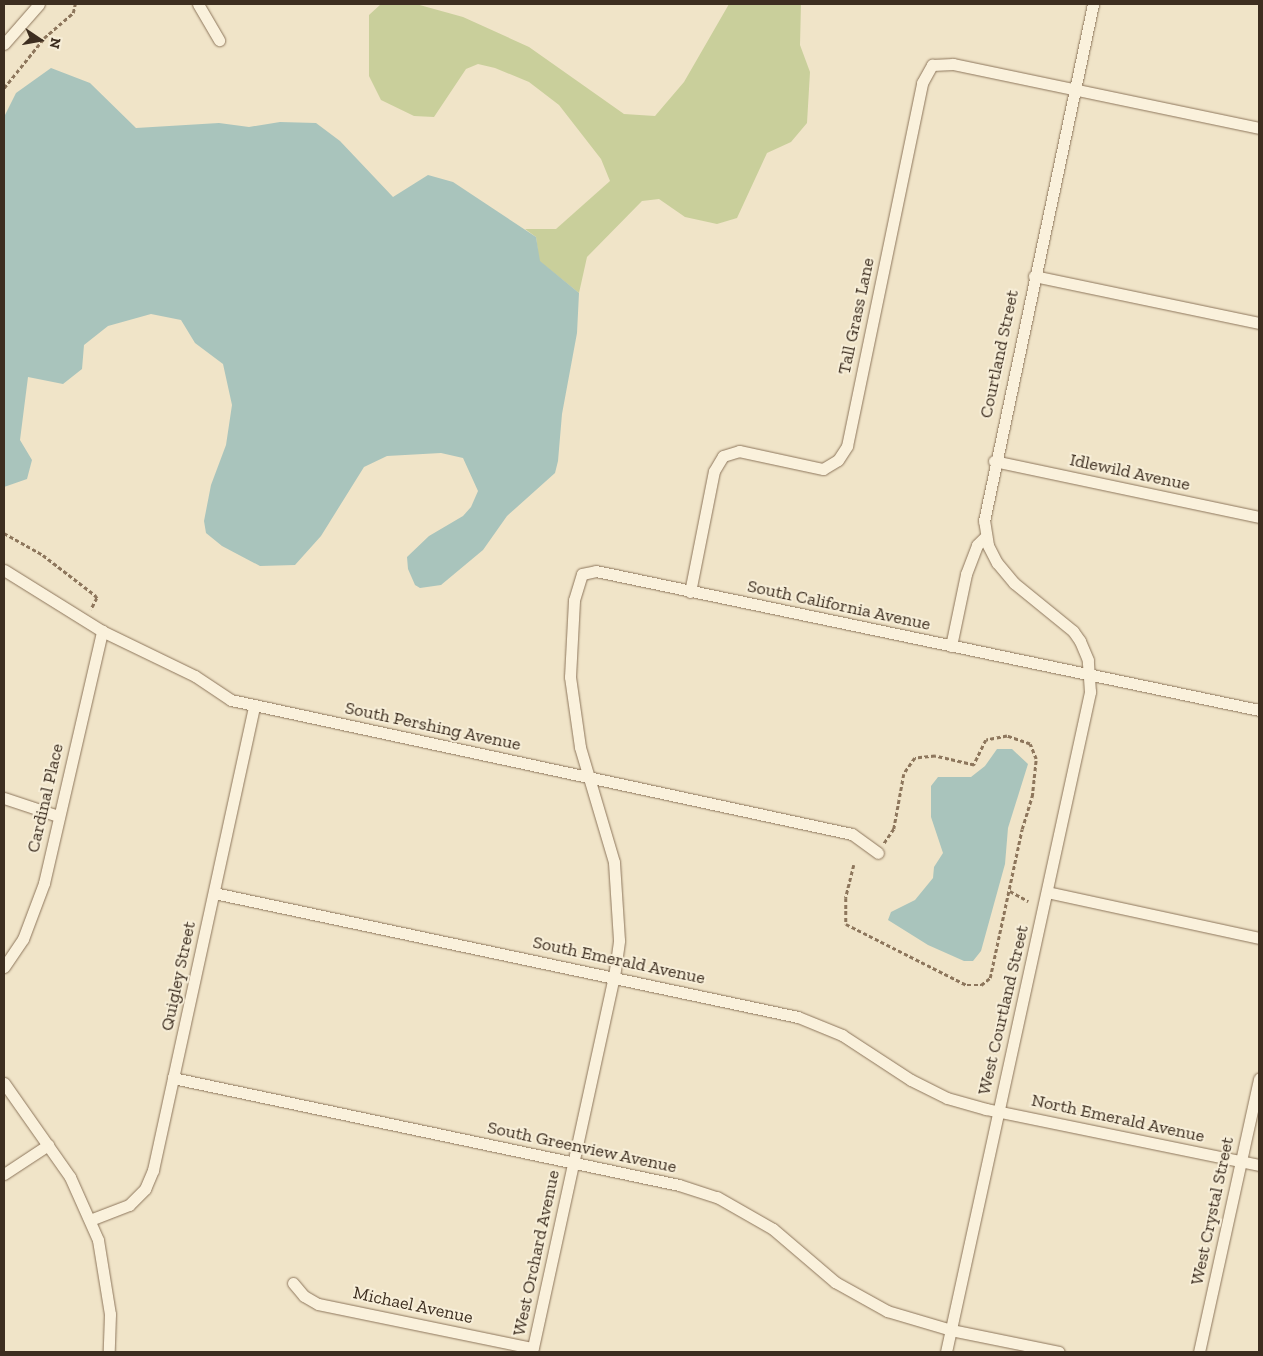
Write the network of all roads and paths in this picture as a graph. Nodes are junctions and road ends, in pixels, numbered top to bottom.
1 (39, 4) edge
2 (75, 4) edge
3 (198, 4) edge
4 (1093, 4) edge
5 (219, 40) dead end
6 (4, 44) edge
7 (4, 88) edge
8 (1074, 90) junction
9 (1259, 128) edge
10 (1034, 276) junction
11 (1259, 323) edge
12 (994, 461) junction
13 (1259, 517) edge
14 (4, 533) edge
15 (986, 536) junction
16 (4, 570) edge
17 (582, 574) joint
18 (690, 592) junction
19 (90, 611) dead end
20 (102, 631) junction
21 (951, 646) junction
22 (1090, 675) junction
23 (254, 706) junction
24 (1259, 710) edge
25 (590, 777) junction
26 (4, 798) edge
27 (58, 816) junction
28 (878, 853) joint
29 (854, 865) dead end
30 (1010, 891) junction
31 (1047, 892) junction
32 (214, 893) junction
33 (1028, 901) dead end
34 (1259, 938) edge
35 (4, 967) edge
36 (614, 977) junction
37 (173, 1078) junction
38 (1259, 1078) edge
39 (4, 1083) edge
40 (998, 1111) junction
41 (48, 1145) junction
42 (1241, 1161) junction
43 (574, 1163) junction
44 (1259, 1165) edge
45 (4, 1174) edge
46 (90, 1220) junction
47 (293, 1283) dead end
48 (951, 1330) junction
49 (533, 1350) edge
50 (109, 1352) edge
51 (946, 1352) edge
52 (1059, 1352) edge
53 (1199, 1352) edge

1 - 6 street
2 - 7 path
3 - 5 street
4 - 8 street, Courtland Street
8 - 9 street
8 - 10 street, Courtland Street
8 - 18 street, Tall Grass Lane
10 - 11 street
10 - 12 street, Courtland Street
12 - 13 street, Idlewild Avenue
12 - 15 street, Courtland Street
14 - 19 path
15 - 21 street
15 - 22 street, Courtland Street
16 - 20 street, South Pershing Avenue
17 - 18 street, South California Avenue
17 - 25 street, West Orchard Avenue
18 - 21 street, South California Avenue
20 - 23 street, South Pershing Avenue
20 - 27 street, Cardinal Place
21 - 22 street, South California Avenue
22 - 24 street, South California Avenue
22 - 31 street, West Courtland Street
23 - 25 street, South Pershing Avenue
23 - 32 street, Quigley Street
25 - 28 street, South Pershing Avenue
25 - 36 street, West Orchard Avenue
26 - 27 street
27 - 35 street, Cardinal Place
28 - 30 path
29 - 30 path
30 - 33 path
31 - 34 street
31 - 40 street, West Courtland Street
32 - 36 street, South Emerald Avenue
32 - 37 street, Quigley Street
36 - 40 street, South Emerald Avenue
36 - 43 street, West Orchard Avenue
37 - 43 street, South Greenview Avenue
37 - 46 street, Quigley Street
38 - 42 street, West Crystal Street
39 - 41 street
40 - 42 street, North Emerald Avenue
40 - 48 street, West Courtland Street
41 - 45 street
41 - 46 street
42 - 44 street, North Emerald Avenue
42 - 53 street, West Crystal Street
43 - 48 street, South Greenview Avenue
43 - 49 street, West Orchard Avenue
46 - 50 street
47 - 49 street, Michael Avenue
48 - 51 street, West Courtland Street
48 - 52 street, South Greenview Avenue

